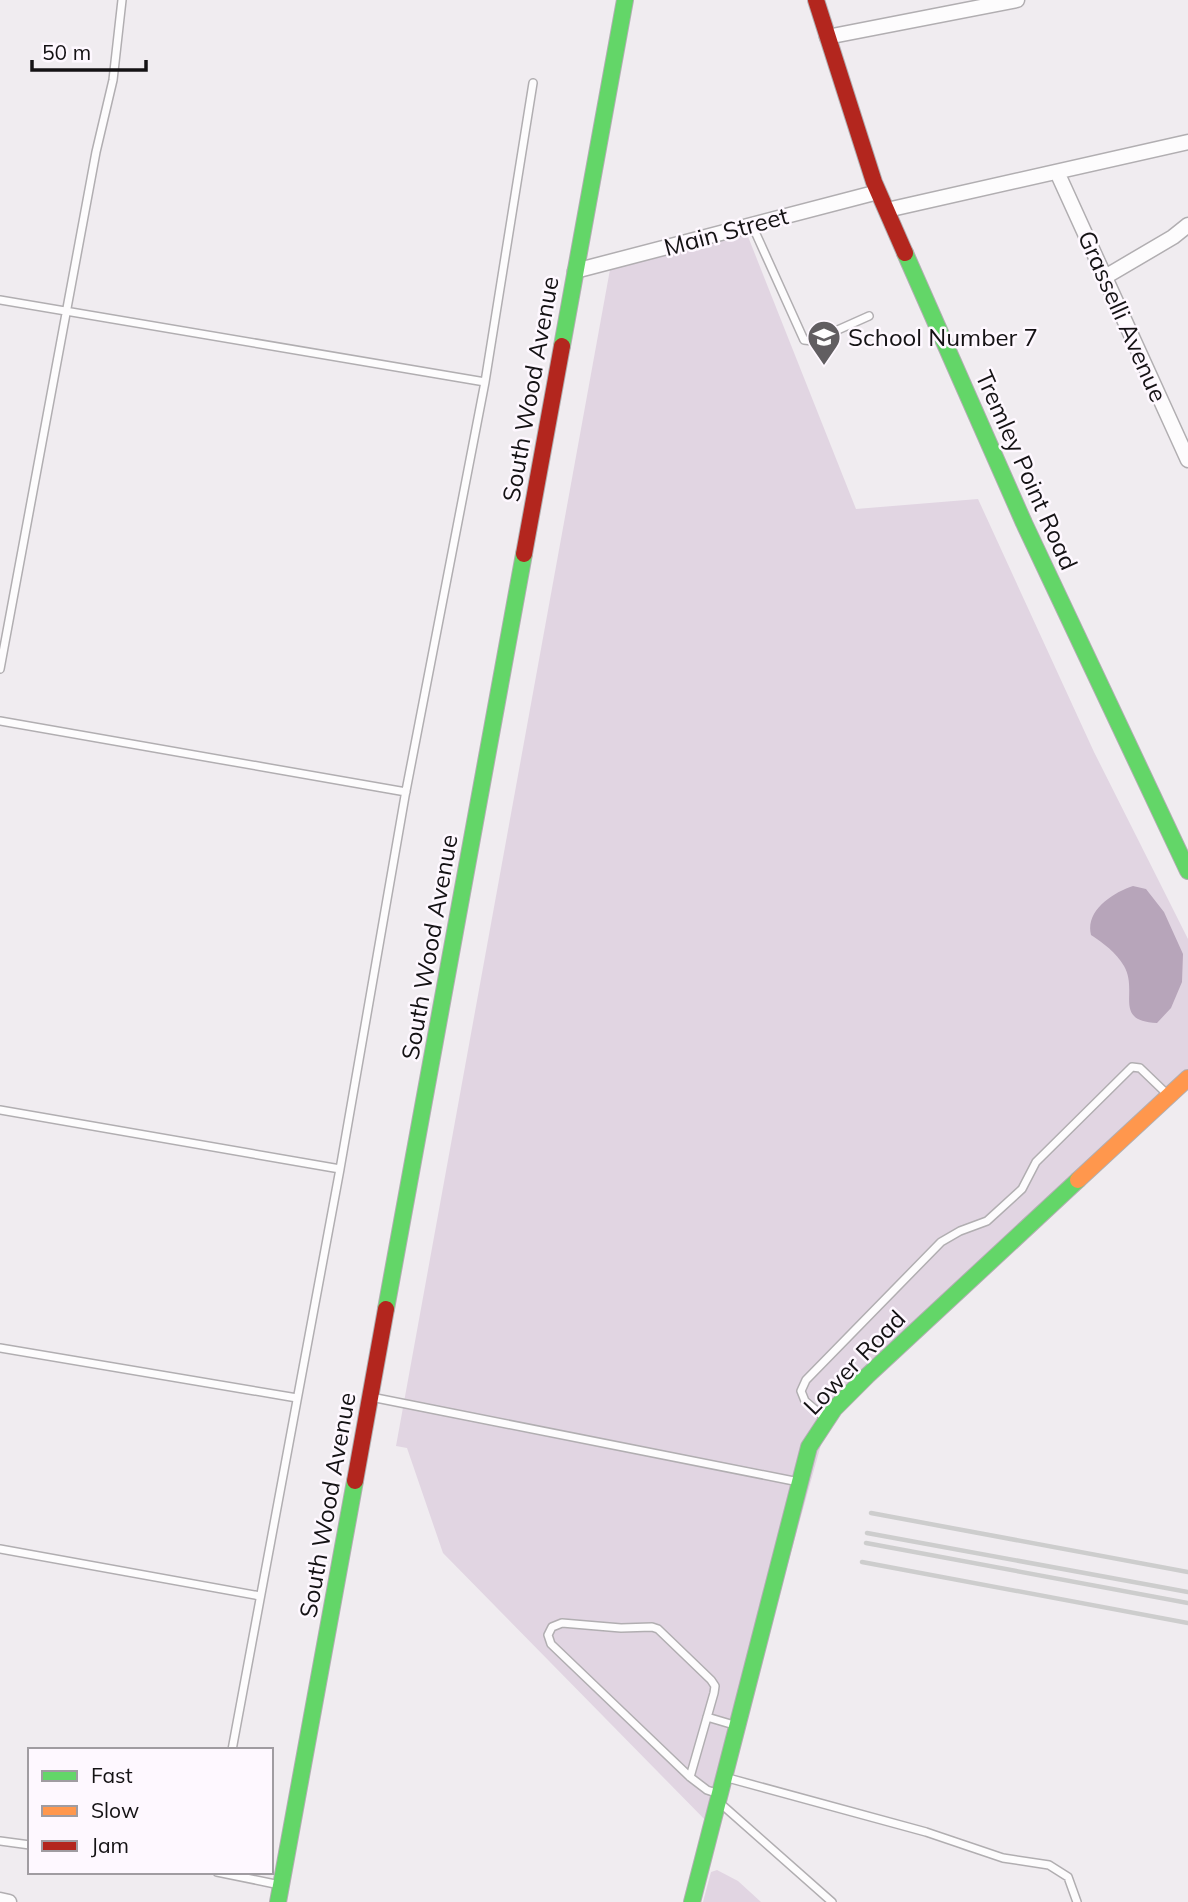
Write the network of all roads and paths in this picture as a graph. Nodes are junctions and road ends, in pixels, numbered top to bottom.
1 (122, 0) edge
2 (625, 0) edge
3 (816, 0) edge
4 (1017, 0) edge
5 (827, 37) junction
6 (533, 83) dead end
7 (1187, 143) edge
8 (1057, 172) junction
9 (878, 192) junction
10 (887, 210) junction
11 (752, 225) junction
12 (1188, 225) edge
13 (575, 271) junction
14 (1105, 276) junction
15 (0, 300) edge
16 (66, 313) junction
17 (869, 316) dead end
18 (485, 382) junction
19 (1182, 431) edge
20 (1188, 460) edge
21 (0, 669) edge
22 (0, 722) edge
23 (405, 792) junction
24 (1183, 844) edge
25 (1188, 871) edge
26 (1188, 1078) edge
27 (1169, 1096) junction
28 (0, 1110) edge
29 (340, 1169) junction
30 (0, 1348) edge
31 (370, 1397) junction
32 (297, 1398) junction
33 (827, 1419) junction
34 (800, 1482) junction
35 (0, 1549) edge
36 (260, 1596) junction
37 (707, 1717) junction
38 (737, 1726) junction
39 (232, 1748) edge
40 (690, 1777) junction
41 (724, 1777) junction
42 (719, 1797) junction
43 (0, 1840) edge
44 (28, 1844) edge
45 (227, 1874) edge
46 (281, 1885) junction
47 (0, 1900) edge
48 (9, 1902) edge
49 (278, 1902) edge
50 (692, 1902) edge
51 (832, 1902) edge
52 (1077, 1902) edge

1 - 16 lane
2 - 13 street, South Wood Avenue
3 - 5 street, Tremley Point Road
4 - 5 street
5 - 9 street, Tremley Point Road
6 - 18 lane
7 - 8 street
8 - 10 street
8 - 14 street, Grasselli Avenue
9 - 10 street, Tremley Point Road
9 - 11 street, Main Street
10 - 24 street, Tremley Point Road
11 - 13 street, Main Street
11 - 17 lane
12 - 14 street
13 - 31 street, South Wood Avenue
14 - 19 street, Grasselli Avenue
15 - 16 lane
16 - 18 lane
16 - 21 lane
18 - 23 lane
19 - 20 street, Grasselli Avenue
22 - 23 lane
23 - 29 lane
24 - 25 street, Tremley Point Road
26 - 27 street, Lower Road
27 - 33 street, Lower Road
27 - 33 lane
28 - 29 lane
29 - 32 lane
30 - 32 lane
31 - 34 lane
31 - 46 street, South Wood Avenue
32 - 36 lane
33 - 34 street, Lower Road
34 - 38 street, Lower Road
35 - 36 lane
36 - 39 lane
37 - 38 lane
37 - 40 lane
37 - 40 lane
38 - 41 street, Lower Road
40 - 42 lane
41 - 42 street, Lower Road
41 - 52 lane
42 - 50 street, Lower Road
42 - 51 lane
43 - 44 lane
45 - 46 lane
46 - 49 street, South Wood Avenue
47 - 48 street

